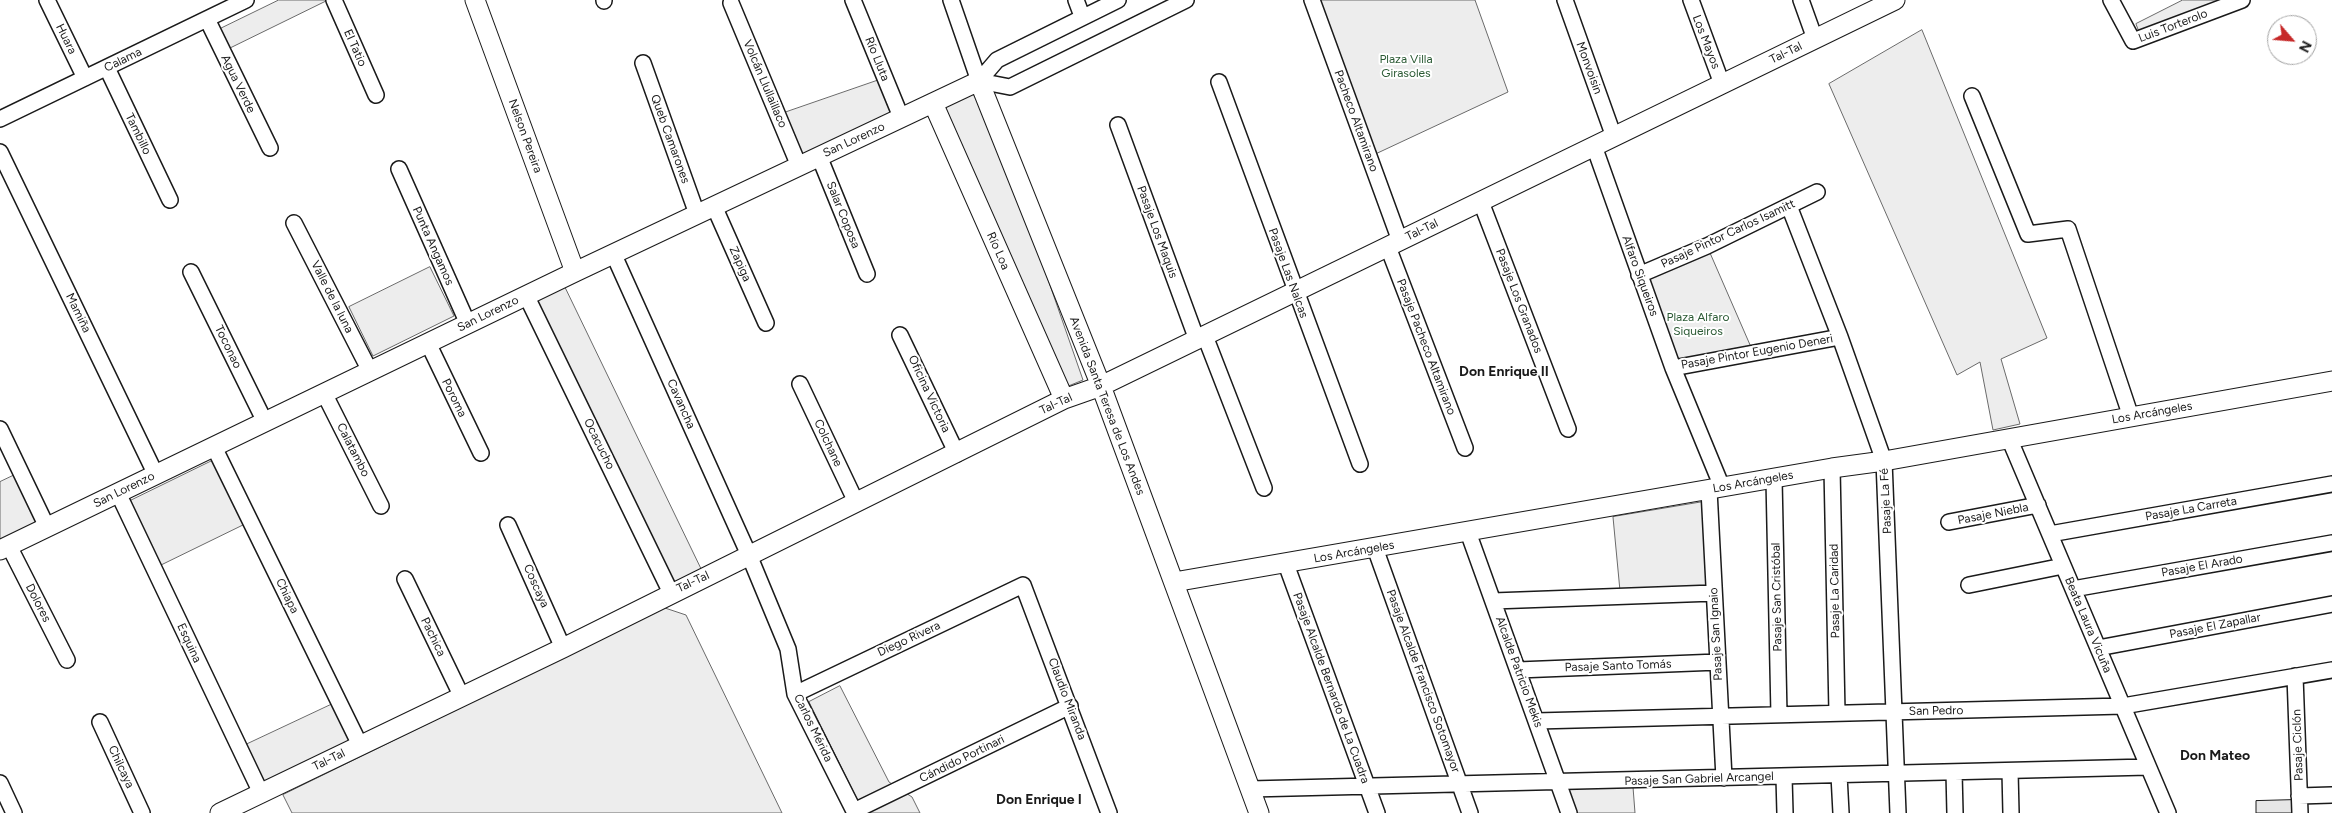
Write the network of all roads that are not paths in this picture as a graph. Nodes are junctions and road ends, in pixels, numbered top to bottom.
1 (47, 0) edge
2 (246, 0) edge
3 (334, 0) edge
4 (475, 0) edge
5 (853, 0) edge
6 (951, 0) edge
7 (1076, 0) edge
8 (1118, 0) edge
9 (1186, 0) edge
10 (1312, 0) edge
11 (1565, 0) edge
12 (1690, 0) edge
13 (1801, 0) edge
14 (1895, 0) edge
15 (2111, 0) edge
16 (2242, 0) edge
17 (731, 3) dead end
18 (1082, 16) junction
19 (207, 19) junction
20 (1815, 39) junction
21 (643, 63) dead end
22 (107, 68) junction
23 (85, 78) junction
24 (979, 81) junction
25 (1219, 82) dead end
26 (1722, 84) junction
27 (376, 95) dead end
28 (1972, 96) dead end
29 (933, 103) junction
30 (901, 117) junction
31 (0, 119) edge
32 (1118, 125) dead end
33 (1614, 137) junction
34 (1594, 146) junction
35 (270, 148) dead end
36 (0, 152) edge
37 (819, 156) junction
38 (799, 166) junction
39 (399, 169) dead end
40 (1817, 192) dead end
41 (170, 200) dead end
42 (1481, 202) junction
43 (714, 206) junction
44 (1789, 206) junction
45 (696, 214) junction
46 (294, 223) dead end
47 (1394, 244) junction
48 (613, 253) junction
49 (191, 272) dead end
50 (575, 272) junction
51 (867, 274) dead end
52 (1639, 275) junction
53 (1295, 292) junction
54 (526, 295) junction
55 (766, 323) dead end
56 (468, 324) junction
57 (900, 335) dead end
58 (1840, 337) junction
59 (1201, 338) junction
60 (428, 343) junction
61 (1673, 368) junction
62 (370, 371) junction
63 (2332, 381) edge
64 (800, 384) dead end
65 (1101, 386) junction
66 (324, 393) junction
67 (1064, 399) junction
68 (2131, 416) junction
69 (265, 422) junction
70 (0, 429) edge
71 (1568, 429) dead end
72 (2009, 438) junction
73 (214, 447) junction
74 (1465, 448) dead end
75 (481, 452) dead end
76 (957, 454) junction
77 (1884, 461) junction
78 (1360, 464) dead end
79 (1832, 468) junction
80 (156, 475) junction
81 (1774, 478) junction
82 (2332, 484) edge
83 (1264, 488) dead end
84 (1716, 489) junction
85 (118, 493) junction
86 (856, 502) junction
87 (2038, 505) junction
88 (381, 506) dead end
89 (1949, 522) dead end
90 (508, 525) dead end
91 (48, 527) junction
92 (1468, 532) junction
93 (2050, 534) junction
94 (2332, 543) edge
95 (5, 548) edge
96 (1375, 548) junction
97 (749, 556) junction
98 (1286, 564) junction
99 (2063, 566) junction
100 (405, 579) dead end
101 (1174, 582) junction
102 (1023, 585) joint
103 (1969, 585) dead end
104 (2073, 589) junction
105 (671, 593) junction
106 (1714, 593) junction
107 (1493, 601) junction
108 (2332, 604) edge
109 (563, 648) junction
110 (2098, 648) junction
111 (67, 660) dead end
112 (1718, 662) junction
113 (1518, 670) junction
114 (2332, 670) edge
115 (2295, 676) junction
116 (796, 694) junction
117 (461, 695) junction
118 (1070, 706) junction
119 (2123, 706) junction
120 (1896, 712) junction
121 (1837, 713) junction
122 (1779, 715) junction
123 (1721, 716) junction
124 (1536, 721) junction
125 (100, 722) dead end
126 (360, 745) junction
127 (2148, 767) junction
128 (2010, 771) junction
129 (1954, 772) junction
130 (1897, 774) junction
131 (1840, 775) junction
132 (1784, 777) junction
133 (1724, 778) junction
134 (0, 783) edge
135 (1558, 783) junction
136 (1460, 785) junction
137 (1367, 788) junction
138 (1250, 789) junction
139 (261, 793) junction
140 (2332, 795) edge
141 (2299, 796) junction
142 (854, 812) edge
143 (14, 813) edge
144 (142, 813) edge
145 (220, 813) edge
146 (1110, 813) edge
147 (1259, 813) edge
148 (1376, 813) edge
149 (1470, 813) edge
150 (1569, 813) edge
151 (1785, 813) edge
152 (1841, 813) edge
153 (1898, 813) edge
154 (1955, 813) edge
155 (2011, 813) edge
156 (2168, 813) edge
157 (2300, 813) edge

1 - 23 street, Huara
2 - 19 street, Calama
3 - 27 street, El Tatio
4 - 50 street, Nelson Pereira
5 - 30 street, Río Lluta
6 - 24 street, Avenida Santa Teresa de Los Andes
7 - 18 street
8 - 18 street, San Lorenzo
9 - 24 street
10 - 47 street, Pacheco Altamirano
11 - 33 street, Monvoisin
12 - 26 street, Los Mayos
13 - 20 street
14 - 20 street, Tal-Tal
15 - 16 street, Luis Torterolo
17 - 38 street, Volcán Llullaillaco
18 - 24 street, San Lorenzo
19 - 22 street, Calama
19 - 35 street, Agua Verde
20 - 26 street, Tal-Tal
21 - 45 street, Queb Camarones
22 - 23 street, Calama
22 - 41 street, Tambillo
23 - 31 street, Calama
24 - 29 street, San Lorenzo
24 - 65 street, Avenida Santa Teresa de Los Andes
25 - 53 street, Pasaje Las Nalcas
26 - 33 street, Tal-Tal
28 - 68 street
29 - 30 street, San Lorenzo
29 - 67 street, Río Loa
30 - 37 street, San Lorenzo
32 - 59 street, Pasaje Los Maquis
33 - 34 street, Tal-Tal
34 - 42 street, Tal-Tal
34 - 52 street, Alfaro Siqueiros
36 - 80 street, Mamiña
37 - 38 street, San Lorenzo
37 - 51 street, Salar Coposa
38 - 43 street, San Lorenzo
39 - 56 street, Punta Angamos
40 - 44 street, Pasaje Pintor Carlos Isamitt
42 - 47 street, Tal-Tal
42 - 71 street, Pasaje Los Granados
43 - 45 street, San Lorenzo
43 - 55 street, Zapiga
44 - 52 street, Pasaje Pintor Carlos Isamitt
44 - 58 street, Pasaje La Fé
45 - 48 street, San Lorenzo
46 - 62 street, Valle de la luna
47 - 53 street, Tal-Tal
47 - 74 street, Pasaje Pacheco Altamirano
48 - 50 street, San Lorenzo
48 - 97 street, Cavancha
49 - 69 street, Toconao
50 - 54 street, San Lorenzo
52 - 61 street, Alfaro Siqueiros
53 - 59 street, Tal-Tal
53 - 78 street, Pasaje Las Nalcas
54 - 56 street, San Lorenzo
54 - 105 street, Ocacucho
56 - 60 street, San Lorenzo
57 - 76 street, Oficina Victoria
58 - 61 street, Pasaje Pintor Eugenio Deneri
58 - 77 street, Pasaje La Fé
59 - 65 street, Tal-Tal
59 - 83 street, Pasaje Los Maquis
60 - 62 street, San Lorenzo
60 - 75 street, Poroma
61 - 84 street, Alfaro Siqueiros
62 - 66 street, San Lorenzo
63 - 68 street, Los Arcángeles
64 - 86 street, Colchane
65 - 67 street, Tal-Tal
65 - 101 street, Avenida Santa Teresa de Los Andes
66 - 69 street, San Lorenzo
66 - 88 street, Calatambo
67 - 76 street, Tal-Tal
68 - 72 street, Los Arcángeles
69 - 73 street, San Lorenzo
70 - 91 street
72 - 77 street, Los Arcángeles
72 - 87 street, Beata Laura Vicuña
73 - 80 street, San Lorenzo
73 - 126 street, Chiapa
76 - 86 street, Tal-Tal
77 - 79 street, Los Arcángeles
77 - 120 street, Pasaje La Fé
79 - 81 street, Los Arcángeles
79 - 121 street, Pasaje La Caridad
80 - 85 street, San Lorenzo
81 - 84 street, Los Arcángeles
81 - 122 street, Pasaje San Cristóbal
82 - 93 street, Pasaje La Carreta
84 - 92 street, Los Arcángeles
84 - 106 street, Pasaje San Ignaio
85 - 91 street, San Lorenzo
85 - 139 street, Esquina
86 - 97 street, Tal-Tal
87 - 89 street, Pasaje Niebla
87 - 93 street, Beata Laura Vicuña
90 - 109 street, Coscaya
91 - 95 street, San Lorenzo
92 - 96 street, Los Arcángeles
92 - 107 street, Alcalde Patricio Mekis
93 - 99 street, Beata Laura Vicuña
94 - 104 street, Pasaje El Arado
95 - 111 street, Dolores
96 - 98 street, Los Arcángeles
96 - 136 street, Pasaje Alcalde Francisco Sotomayor
97 - 105 street, Tal-Tal
97 - 116 street, Carlos Mérida
98 - 101 street, Los Arcángeles
98 - 137 street, Pasaje Alcalde Bernardo de La Cuadra
99 - 103 street
99 - 104 street, Beata Laura Vicuña
100 - 117 street, Pachica
101 - 138 street, Avenida Santa Teresa de Los Andes
102 - 116 street, Diego Rivera
102 - 118 street, Claudio Miranda
104 - 110 street, Beata Laura Vicuña
105 - 109 street, Tal-Tal
106 - 107 street
106 - 112 street, Pasaje San Ignaio
107 - 113 street, Alcalde Patricio Mekis
108 - 110 street, Pasaje El Zapallar
109 - 117 street, Tal-Tal
110 - 119 street, Beata Laura Vicuña
112 - 113 street, Pasaje Santo Tomás
112 - 123 street, Pasaje San Ignaio
113 - 124 street, Alcalde Patricio Mekis
114 - 115 street, San Pedro
115 - 119 street, San Pedro
115 - 141 street, Pasaje Ciclón
116 - 142 street, Carlos Mérida
117 - 126 street, Tal-Tal
118 - 142 street, Cándido Portinari
118 - 146 street, Claudio Miranda
119 - 120 street, San Pedro
119 - 127 street, Beata Laura Vicuña
120 - 121 street, San Pedro
120 - 130 street, Pasaje La Fé
121 - 122 street, San Pedro
122 - 123 street, San Pedro
123 - 124 street, San Pedro
123 - 133 street, Pasaje San Ignaio
124 - 135 street, Alcalde Patricio Mekis
125 - 144 street, Chilcaya
126 - 139 street, Tal-Tal
127 - 128 street, Pasaje San Gabriel Arcangel
127 - 156 street, Beata Laura Vicuña
128 - 129 street, Pasaje San Gabriel Arcangel
128 - 155 street
129 - 130 street, Pasaje San Gabriel Arcangel
129 - 154 street
130 - 131 street, Pasaje San Gabriel Arcangel
130 - 153 street, Pasaje La Fé
131 - 132 street, Pasaje San Gabriel Arcangel
131 - 152 street
132 - 133 street, Pasaje San Gabriel Arcangel
132 - 151 street
133 - 135 street, Pasaje San Gabriel Arcangel
134 - 143 street
135 - 136 street, Pasaje San Gabriel Arcangel
135 - 150 street, Alcalde Patricio Mekis
136 - 137 street, Pasaje San Gabriel Arcangel
136 - 149 street, Pasaje Alcalde Francisco Sotomayor
137 - 138 street, Pasaje San Gabriel Arcangel
137 - 148 street, Pasaje Alcalde Bernardo de La Cuadra
138 - 147 street, Avenida Santa Teresa de Los Andes
139 - 145 street, Tal-Tal
140 - 141 street
141 - 157 street, Pasaje Ciclón

